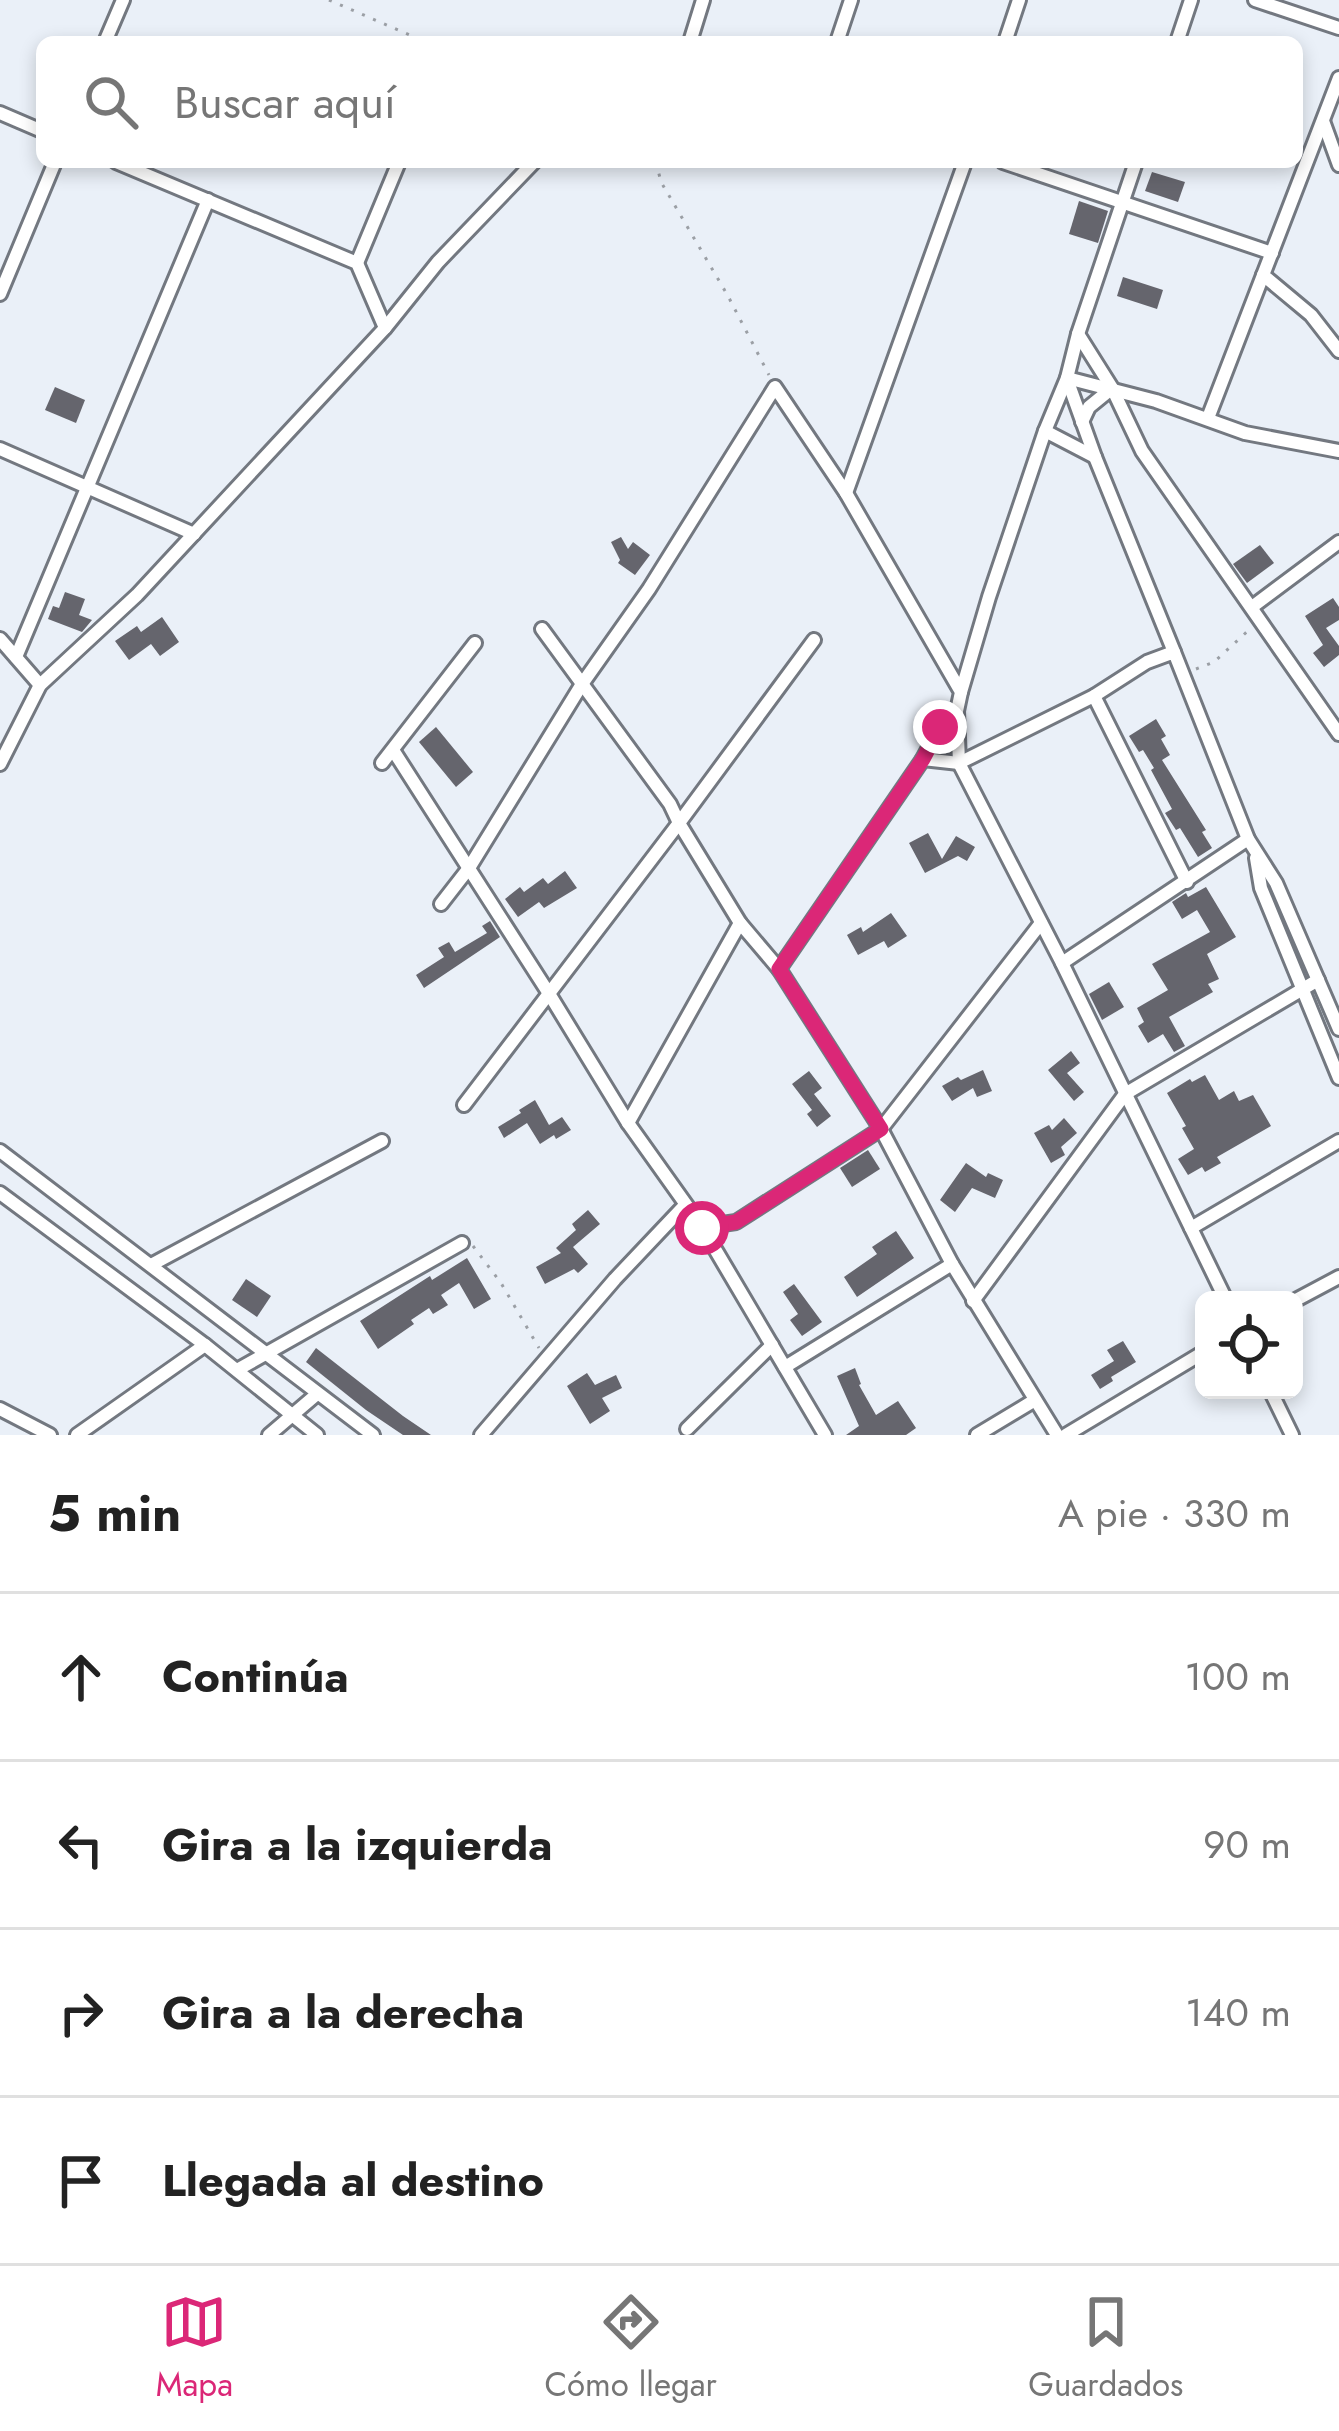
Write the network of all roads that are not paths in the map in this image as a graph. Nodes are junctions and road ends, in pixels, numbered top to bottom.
1 (123, 0) edge
2 (704, 0) edge
3 (851, 0) edge
4 (1019, 0) edge
5 (1191, 0) edge
6 (1255, 0) edge
7 (1339, 28) edge
8 (108, 36) edge
9 (692, 36) edge
10 (839, 36) edge
11 (1007, 36) edge
12 (1179, 36) edge
13 (1339, 78) edge
14 (0, 113) edge
15 (1323, 119) junction
16 (36, 128) edge
17 (1339, 165) edge
18 (52, 168) edge
19 (131, 168) edge
20 (396, 168) edge
21 (528, 168) edge
22 (963, 168) edge
23 (1021, 168) edge
24 (1134, 168) edge
25 (208, 200) junction
26 (1122, 202) junction
27 (1272, 253) junction
28 (357, 262) junction
29 (1263, 275) junction
30 (0, 294) edge
31 (385, 328) junction
32 (1078, 334) junction
33 (1339, 351) edge
34 (1066, 378) junction
35 (1112, 388) junction
36 (1208, 418) junction
37 (1082, 422) junction
38 (1045, 431) junction
39 (0, 449) edge
40 (1339, 451) edge
41 (1095, 457) junction
42 (86, 486) junction
43 (846, 493) junction
44 (194, 534) junction
45 (1339, 542) edge
46 (1255, 612) junction
47 (542, 628) dead end
48 (0, 638) edge
49 (814, 640) dead end
50 (475, 643) dead end
51 (1174, 652) junction
52 (16, 657) junction
53 (582, 684) junction
54 (40, 685) junction
55 (961, 692) junction
56 (1094, 696) junction
57 (957, 711) junction
58 (1339, 734) edge
59 (393, 750) junction
60 (923, 759) junction
61 (382, 763) dead end
62 (0, 764) edge
63 (959, 764) junction
64 (679, 823) junction
65 (1251, 845) junction
66 (469, 868) junction
67 (1186, 882) junction
68 (441, 904) dead end
69 (1041, 922) junction
70 (740, 923) junction
71 (1062, 963) junction
72 (779, 969) junction
73 (1318, 980) junction
74 (1302, 989) junction
75 (548, 992) junction
76 (1339, 1029) edge
77 (1339, 1078) edge
78 (1125, 1094) junction
79 (464, 1105) dead end
80 (628, 1124) junction
81 (881, 1129) junction
82 (382, 1141) dead end
83 (1339, 1141) edge
84 (0, 1151) edge
85 (0, 1193) edge
86 (685, 1205) junction
87 (702, 1228) junction
88 (1191, 1228) junction
89 (462, 1243) road end
90 (952, 1264) junction
91 (151, 1265) junction
92 (1339, 1276) edge
93 (1222, 1291) edge
94 (1303, 1296) edge
95 (973, 1301) junction
96 (205, 1345) junction
97 (772, 1345) junction
98 (266, 1353) junction
99 (1195, 1357) edge
100 (785, 1367) junction
101 (237, 1370) junction
102 (317, 1394) junction
103 (1274, 1399) edge
104 (1035, 1400) junction
105 (0, 1409) edge
106 (293, 1416) junction
107 (687, 1429) dead end
108 (50, 1435) edge
109 (77, 1435) edge
110 (269, 1435) edge
111 (317, 1435) edge
112 (373, 1435) edge
113 (481, 1435) edge
114 (825, 1435) edge
115 (977, 1435) edge
116 (1057, 1435) edge
117 (1066, 1435) edge
118 (1292, 1435) edge

1 - 8 street
2 - 9 street
3 - 10 street
4 - 11 street
5 - 12 street
6 - 7 street
13 - 15 street
14 - 16 street
15 - 17 street
15 - 27 street
18 - 30 street
19 - 25 street
20 - 28 street
21 - 31 street
22 - 43 street
23 - 26 street
24 - 26 street
25 - 28 street
25 - 42 street
26 - 27 street
26 - 32 street
27 - 29 street
28 - 31 street
29 - 33 street
29 - 36 street
31 - 44 street
32 - 34 street
32 - 35 street
34 - 35 street
34 - 37 street
34 - 38 street
35 - 36 street
35 - 37 street
35 - 46 street
36 - 40 street
37 - 41 street
38 - 41 street
38 - 55 street
39 - 42 street
41 - 51 street
42 - 44 street
42 - 52 street
43 - 53 street
43 - 55 street
44 - 54 street
45 - 46 street
46 - 58 street
47 - 53 street
48 - 52 street
49 - 64 street
50 - 59 street
51 - 56 street
51 - 65 street
52 - 54 street
53 - 64 street
53 - 66 street
54 - 62 street
55 - 57 street
56 - 63 street
56 - 67 street
57 - 60 street
57 - 63 street
59 - 61 street
59 - 66 street
60 - 63 street
60 - 72 street
63 - 69 street
64 - 70 street
64 - 75 street
65 - 67 street
65 - 73 street
65 - 74 street
66 - 68 street
66 - 75 street
67 - 71 street
69 - 71 street
69 - 81 street
70 - 72 street
70 - 80 street
71 - 78 street
72 - 81 street
73 - 74 street
73 - 76 street
74 - 77 street
74 - 78 street
75 - 79 street
75 - 80 street
78 - 88 street
78 - 95 street
80 - 86 street
81 - 87 street
81 - 90 street
82 - 91 street
83 - 88 street
84 - 91 street
85 - 96 street
86 - 87 street
86 - 113 street
87 - 97 street
88 - 93 street
89 - 98 street
90 - 95 street
90 - 100 street
91 - 98 street
92 - 94 street
95 - 104 street
96 - 101 street
96 - 109 street
97 - 100 street
97 - 107 street
98 - 101 street
98 - 102 street
99 - 117 street
100 - 114 street
101 - 106 street
102 - 106 street
102 - 112 street
103 - 118 street
104 - 115 street
104 - 116 street
105 - 108 street
106 - 110 street
106 - 111 street

